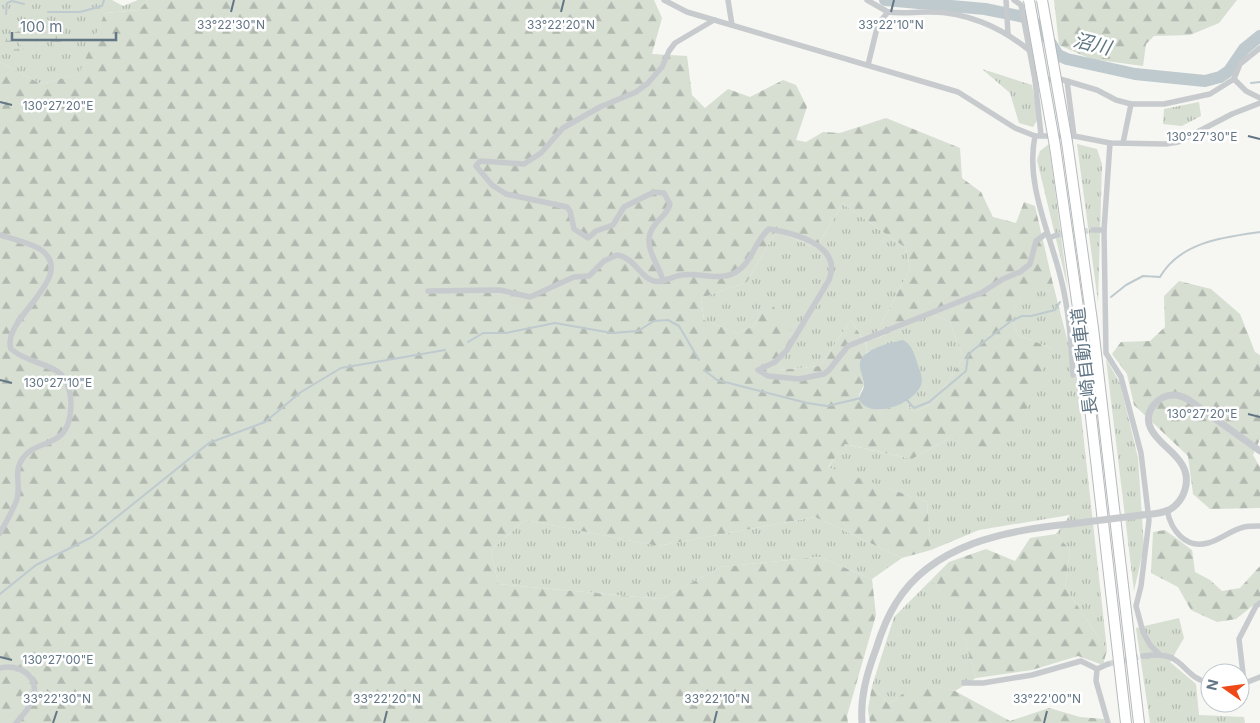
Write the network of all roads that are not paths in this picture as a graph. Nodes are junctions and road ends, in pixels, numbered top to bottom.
1 (664, 0) edge
2 (728, 0) edge
3 (867, 0) edge
4 (1014, 0) edge
5 (1030, 0) edge
6 (1042, 0) edge
7 (1006, 3) edge
8 (888, 12) junction
9 (714, 20) junction
10 (732, 25) junction
11 (1008, 34) junction
12 (1260, 48) edge
13 (1030, 51) junction
14 (868, 66) junction
15 (1234, 79) junction
16 (1035, 80) junction
17 (1067, 81) junction
18 (1260, 98) edge
19 (1260, 103) edge
20 (1131, 104) junction
21 (1038, 135) junction
22 (1070, 139) junction
23 (1110, 143) junction
24 (1123, 143) junction
25 (1093, 230) tunnel mouth
26 (1104, 230) junction
27 (0, 235) edge
28 (1048, 235) junction
29 (1057, 235) tunnel mouth
30 (663, 281) junction
31 (428, 291) dead end
32 (1073, 374) dead end
33 (1260, 450) edge
34 (1168, 510) junction
35 (1145, 514) junction
36 (1260, 526) edge
37 (0, 533) edge
38 (1260, 603) edge
39 (1159, 654) junction
40 (1143, 656) tunnel mouth
41 (1241, 663) edge
42 (1108, 664) tunnel mouth
43 (0, 668) edge
44 (1097, 669) junction
45 (1200, 678) edge
46 (964, 683) dead end
47 (16, 723) edge
48 (862, 723) edge
49 (1108, 723) edge
50 (1126, 723) edge
51 (1139, 723) edge

1 - 9 street
2 - 10 street
3 - 8 street
4 - 13 street
5 - 50 highway, 長崎自動車道, bridge
6 - 22 highway, 長崎自動車道, bridge
7 - 11 street
8 - 11 street
8 - 14 street
9 - 10 street
9 - 30 street
10 - 14 street
11 - 13 street
12 - 15 street
13 - 16 street
14 - 21 street
15 - 18 street
15 - 20 street
16 - 17 street
16 - 21 street
17 - 20 street
17 - 22 street
19 - 24 street
20 - 24 street
21 - 22 street
21 - 28 street
22 - 23 street
22 - 51 highway, 長崎自動車道
23 - 24 street
23 - 26 street
25 - 26 street
26 - 35 street
27 - 37 street
28 - 29 street
28 - 30 street
28 - 32 street
30 - 31 street
33 - 34 street
34 - 35 street
34 - 36 street
35 - 39 street
35 - 48 street, bridge
38 - 41 street
39 - 40 street
39 - 45 street
42 - 44 street
43 - 47 street
44 - 46 street
44 - 49 street

